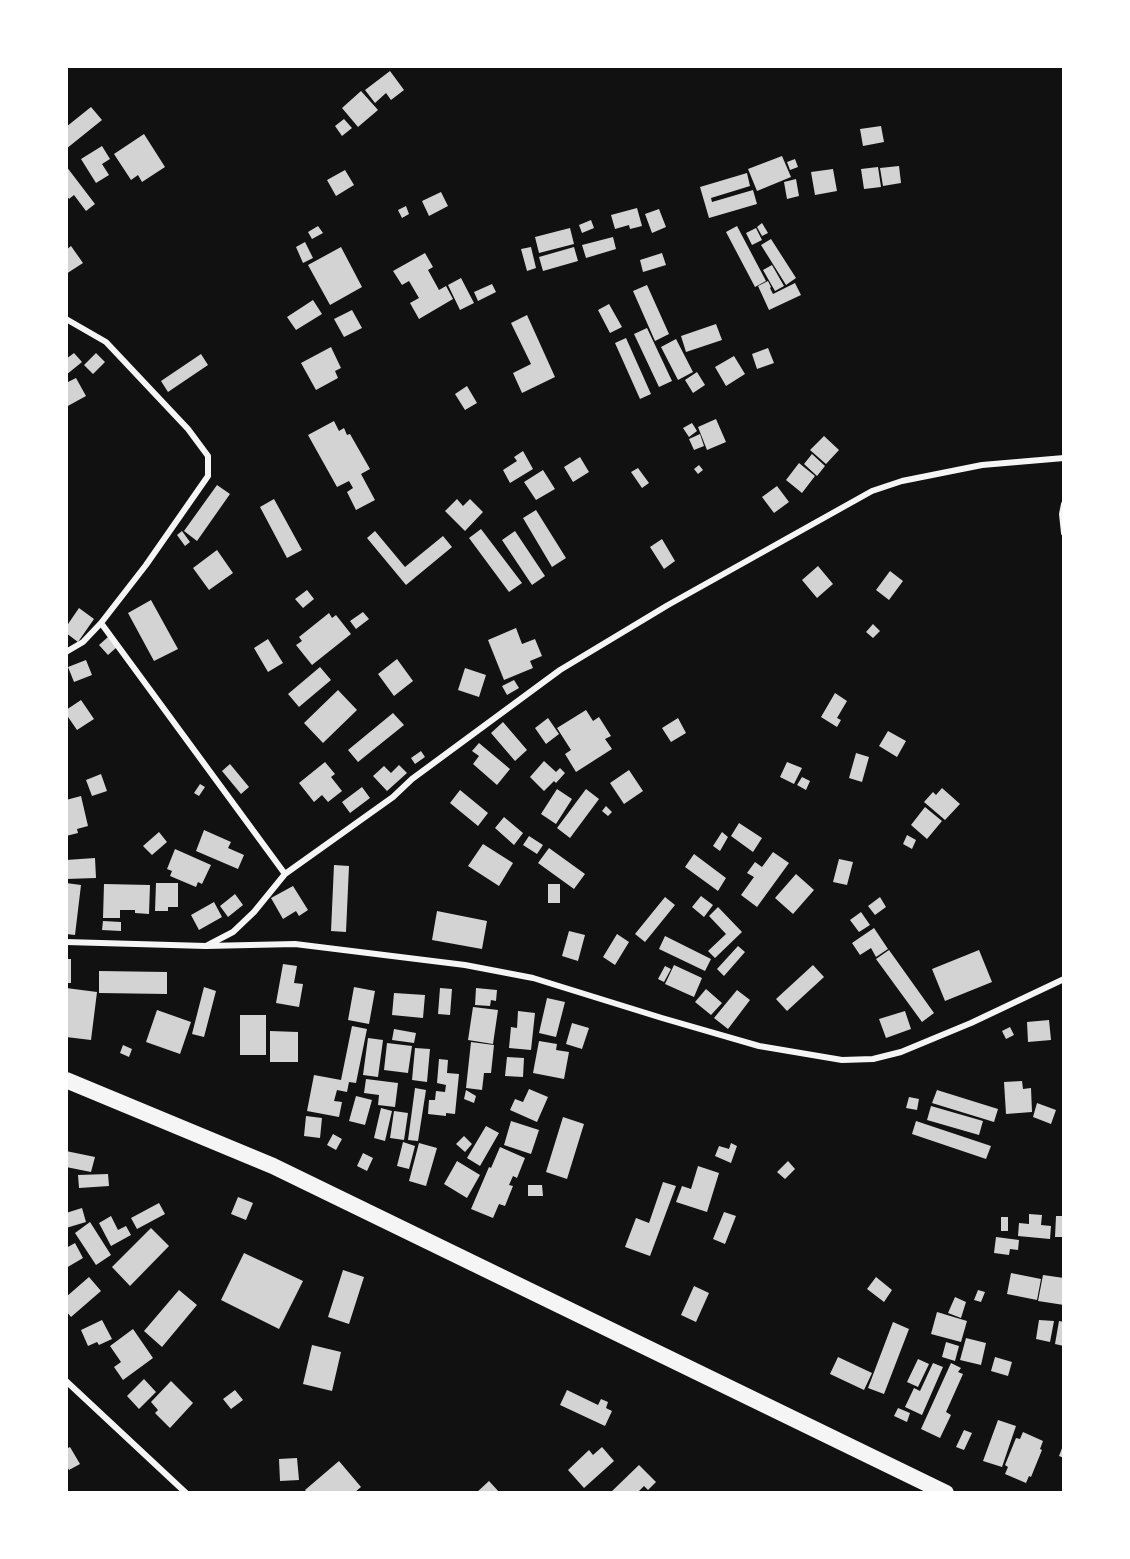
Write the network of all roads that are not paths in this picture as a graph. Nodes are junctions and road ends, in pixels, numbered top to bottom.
1 (66, 319) edge
2 (1064, 458) edge
3 (1064, 504) edge
4 (1064, 533) edge
5 (101, 623) junction
6 (66, 651) edge
7 (285, 874) junction
8 (66, 942) edge
9 (206, 946) junction
10 (1064, 979) edge
11 (66, 1080) edge
12 (66, 1381) edge
13 (186, 1493) edge
14 (946, 1493) edge

1 - 5 street
2 - 7 street
3 - 4 street
5 - 6 street
5 - 7 street
7 - 9 street
8 - 9 street
9 - 10 street
11 - 14 highway
12 - 13 street

